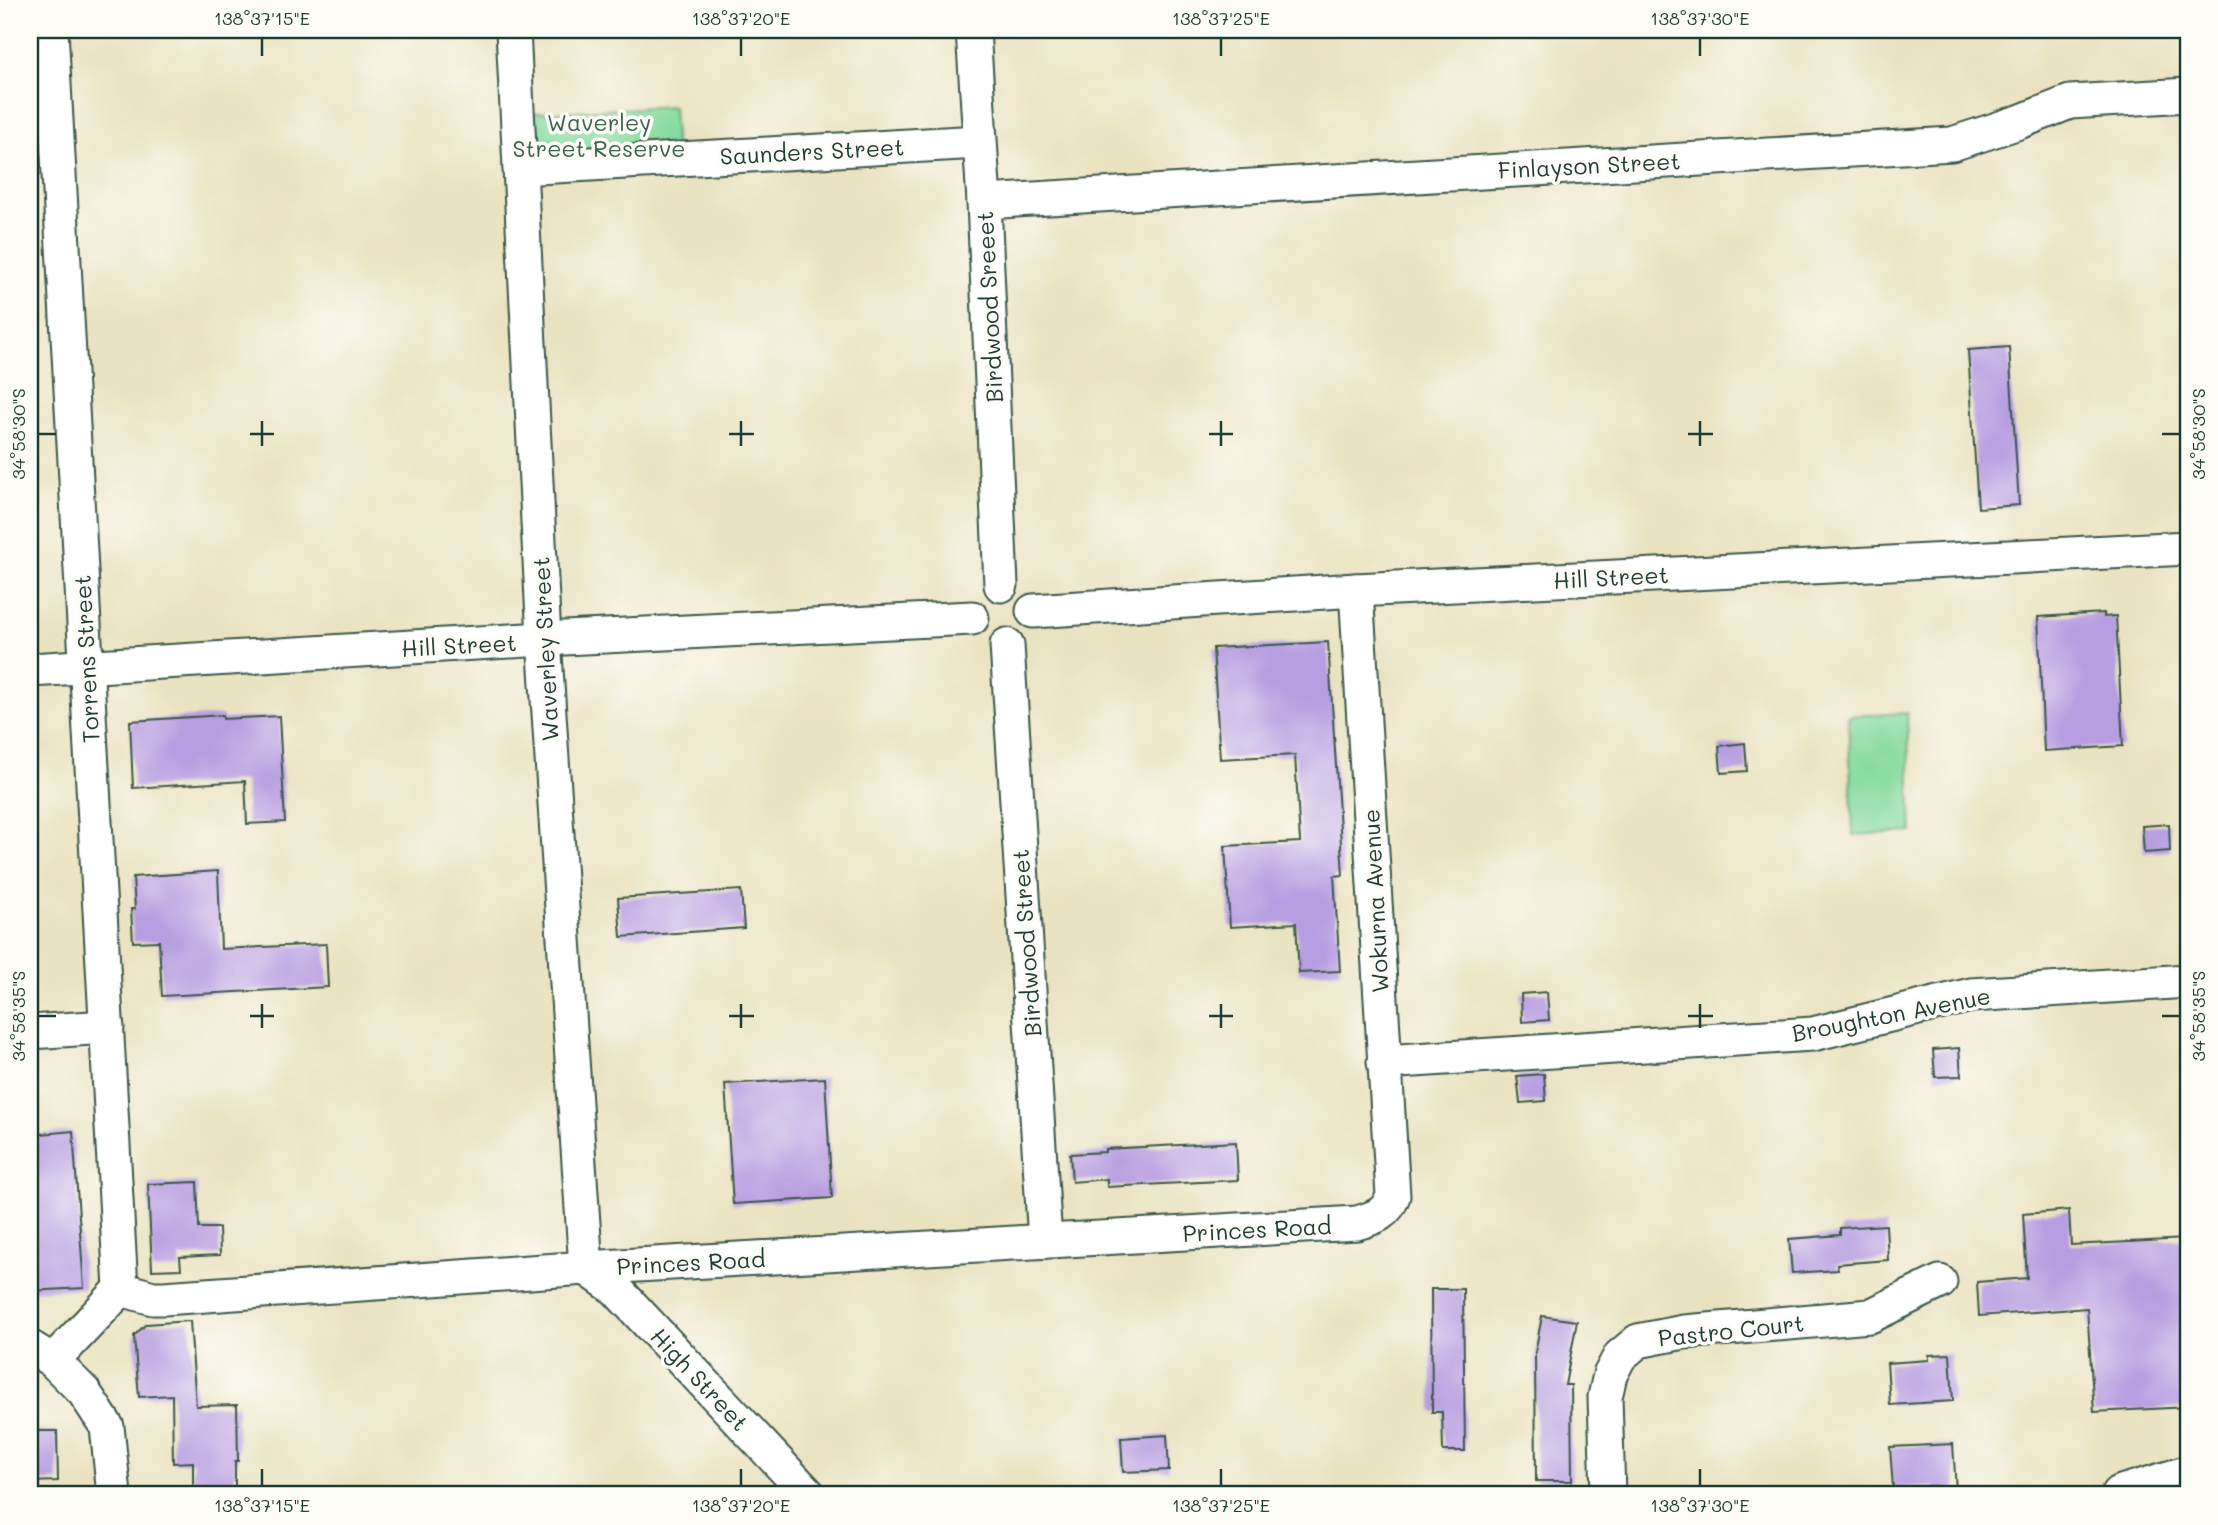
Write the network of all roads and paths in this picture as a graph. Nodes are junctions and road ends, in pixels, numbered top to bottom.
1 (51, 30) edge
2 (513, 30) edge
3 (973, 30) edge
4 (2188, 95) edge
5 (979, 142) junction
6 (520, 168) junction
7 (984, 202) junction
8 (2188, 548) edge
9 (1001, 584) junction
10 (1356, 590) junction
11 (1033, 611) junction
12 (972, 618) junction
13 (544, 639) junction
14 (1007, 645) junction
15 (86, 667) junction
16 (30, 670) edge
17 (2188, 981) edge
18 (107, 1027) junction
19 (30, 1032) edge
20 (1384, 1062) junction
21 (1386, 1211) joint
22 (1045, 1241) junction
23 (586, 1268) junction
24 (1940, 1282) dead end
25 (121, 1289) junction
26 (41, 1354) edge
27 (2188, 1475) edge
28 (114, 1495) edge
29 (809, 1495) edge
30 (1608, 1495) edge
31 (2120, 1495) edge

1 - 15 street, Torrens Street
2 - 6 street, Waverley Street
3 - 5 street, Birdwood Sreeet
4 - 7 street, Finlayson Street
5 - 6 street, Saunders Street
5 - 7 street, Birdwood Sreeet
6 - 13 street, Waverley Street
7 - 9 street, Birdwood Sreeet
8 - 10 street, Hill Street
9 - 11 street
9 - 12 street
10 - 11 street, Hill Street
10 - 20 street, Wokurna Avenue
11 - 14 street
12 - 13 street, Hill Street
12 - 14 street
13 - 15 street, Hill Street
13 - 23 street, Waverley Street
14 - 22 street, Birdwood Street
15 - 16 street, Hill Street
15 - 18 street, Torrens Street
17 - 20 street, Broughton Avenue
18 - 19 street
18 - 25 street, Torrens Street
20 - 21 street, Wokurna Avenue
21 - 22 street, Princes Road
22 - 23 street, Princes Road
23 - 25 street, Princes Road
23 - 29 street, High Street
24 - 30 street, Pastro Court
25 - 26 street
26 - 28 street
27 - 31 main road

